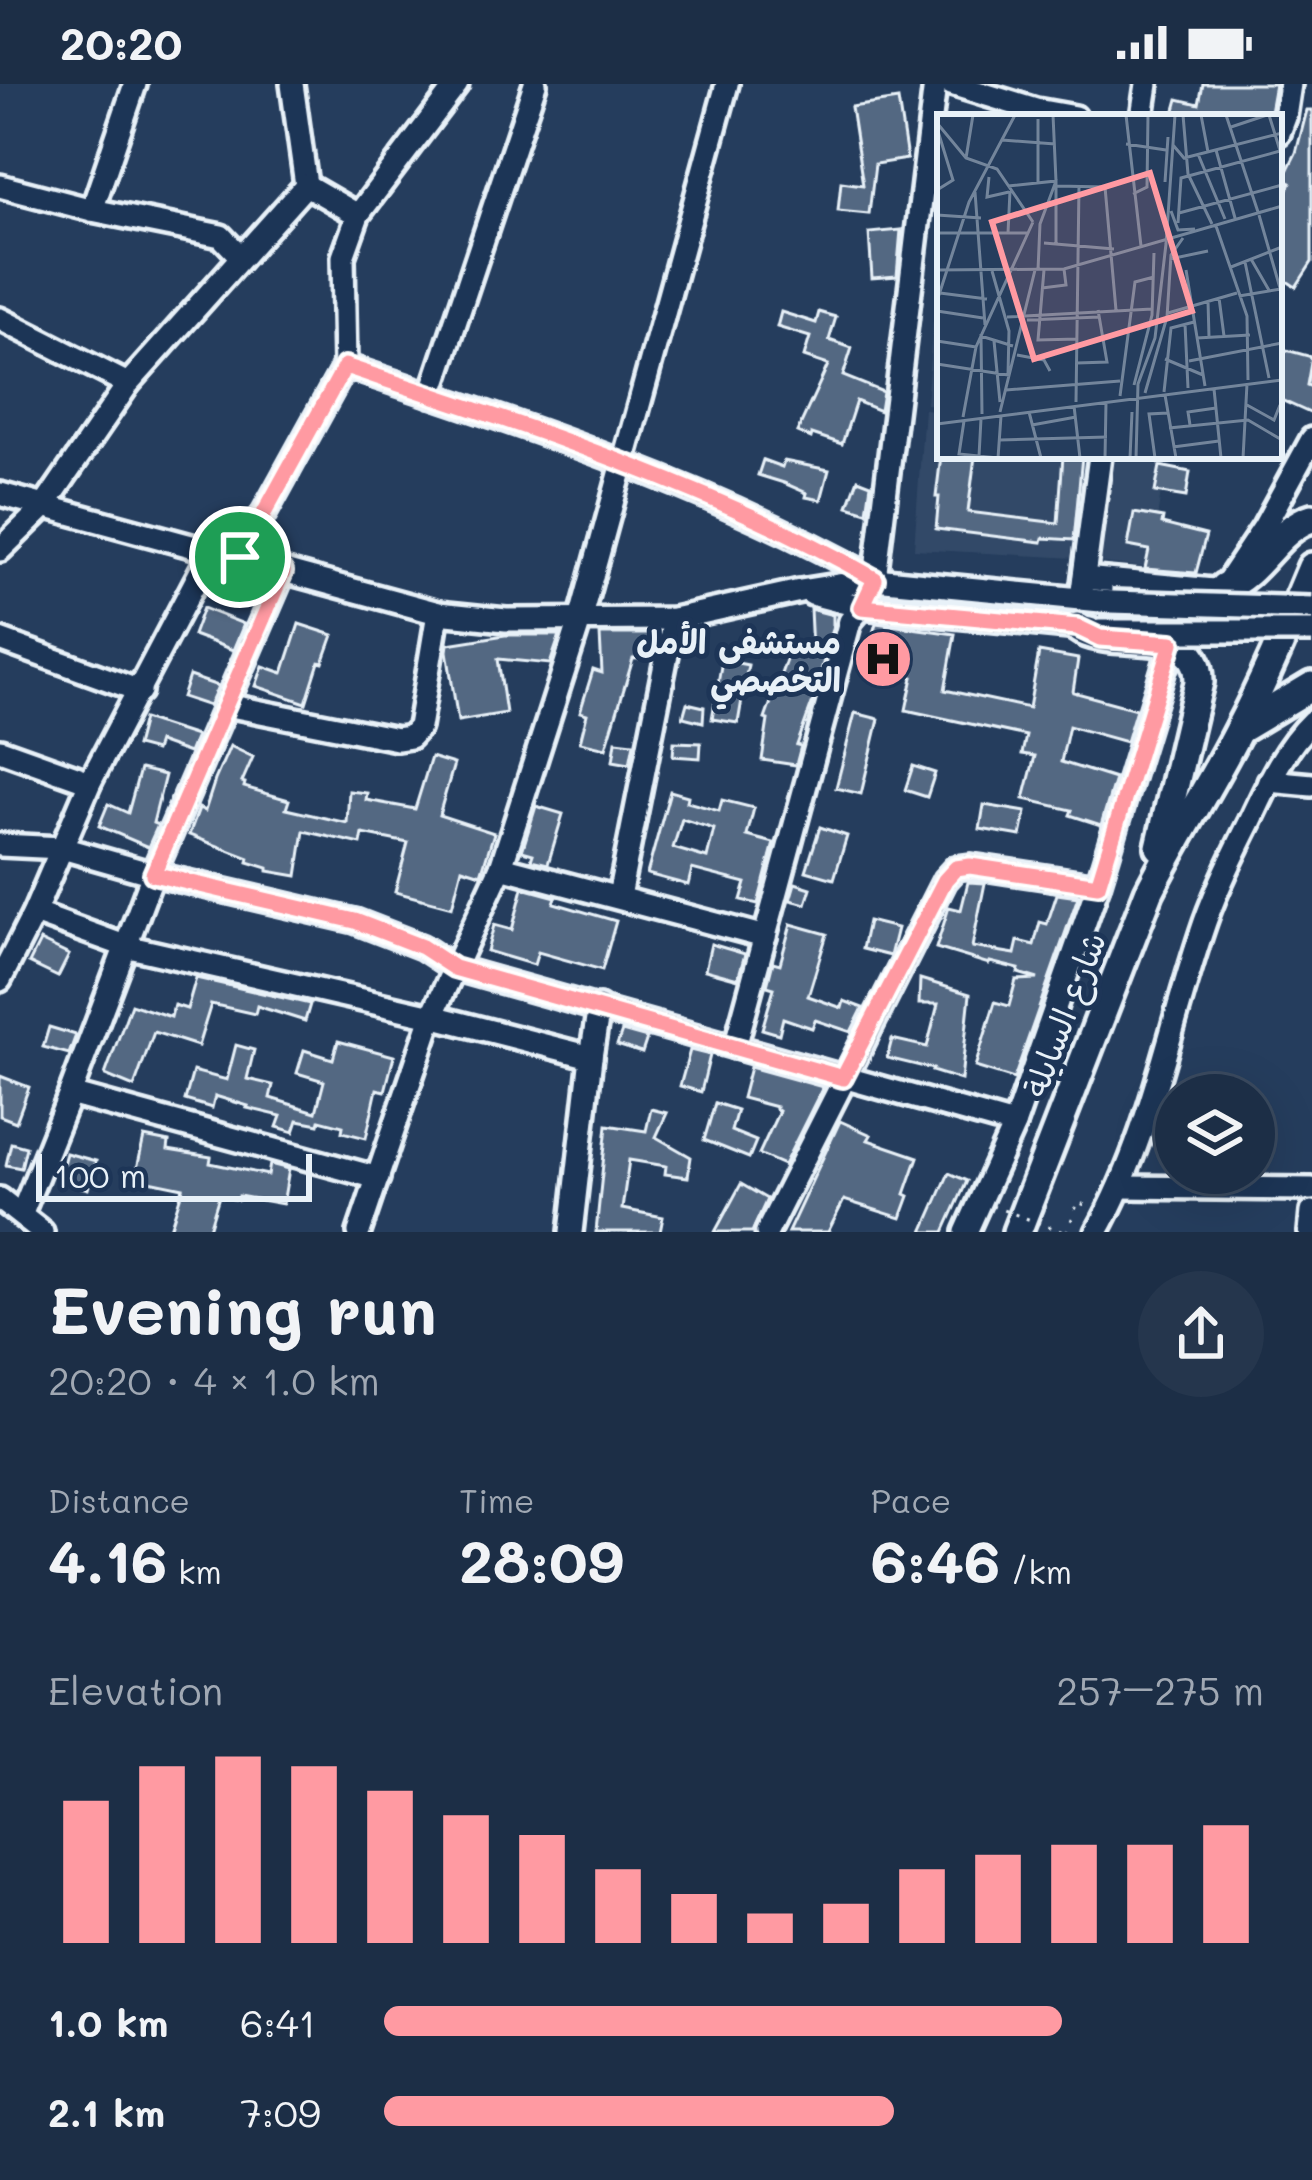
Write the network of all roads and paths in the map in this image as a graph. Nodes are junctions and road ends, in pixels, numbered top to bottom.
1 (135, 84) edge
2 (292, 84) edge
3 (457, 84) edge
4 (535, 84) edge
5 (728, 84) edge
6 (935, 84) edge
7 (951, 84) edge
8 (1148, 84) edge
9 (1290, 84) edge
10 (1059, 114) edge
11 (1143, 114) edge
12 (1282, 125) edge
13 (306, 185) junction
14 (0, 186) edge
15 (92, 210) junction
16 (358, 215) junction
17 (240, 256) junction
18 (0, 320) edge
19 (345, 366) junction
20 (128, 384) junction
21 (431, 394) junction
22 (1312, 439) edge
23 (1100, 459) edge
24 (622, 463) junction
25 (0, 494) edge
26 (43, 508) junction
27 (1312, 518) edge
28 (0, 550) edge
29 (212, 550) junction
30 (240, 557) junction
31 (1312, 567) edge
32 (283, 572) junction
33 (875, 579) junction
34 (1223, 587) junction
35 (800, 591) junction
36 (862, 607) junction
37 (1312, 608) edge
38 (1085, 609) junction
39 (438, 613) junction
40 (674, 619) junction
41 (580, 620) junction
42 (1312, 631) edge
43 (0, 640) edge
44 (1172, 643) junction
45 (1312, 686) edge
46 (140, 692) junction
47 (226, 705) junction
48 (1312, 721) edge
49 (1239, 730) junction
50 (0, 750) edge
51 (1269, 781) junction
52 (90, 782) junction
53 (1312, 784) edge
54 (0, 845) edge
55 (62, 848) junction
56 (501, 866) junction
57 (153, 874) junction
58 (1098, 885) junction
59 (1149, 892) junction
60 (619, 896) junction
61 (34, 913) junction
62 (765, 937) junction
63 (125, 946) junction
64 (454, 968) junction
65 (0, 980) edge
66 (599, 1007) junction
67 (433, 1016) junction
68 (735, 1047) junction
69 (591, 1057) junction
70 (843, 1078) junction
71 (70, 1094) junction
72 (1014, 1126) junction
73 (378, 1178) junction
74 (1121, 1186) junction
75 (1312, 1189) edge
76 (0, 1199) edge
77 (1078, 1202) dead end
78 (992, 1206) dead end
79 (1312, 1212) edge
80 (22, 1213) junction
81 (42, 1232) edge
82 (359, 1232) edge
83 (571, 1232) edge
84 (767, 1232) edge
85 (966, 1232) edge
86 (1017, 1232) edge
87 (1066, 1232) edge
88 (1097, 1232) edge
89 (1310, 1232) edge

1 - 15 street
2 - 13 street
3 - 16 street
4 - 21 street
5 - 24 street
6 - 33 street
7 - 10 street
8 - 11 street
9 - 12 street
13 - 16 street
13 - 17 street
14 - 15 street
15 - 17 street
16 - 19 street
17 - 20 street
18 - 20 street
19 - 21 street
19 - 30 street
20 - 26 street
21 - 24 street
22 - 34 street
23 - 38 street
24 - 33 street
24 - 41 street
25 - 26 street
26 - 28 street
26 - 29 street
27 - 34 main road
29 - 30 street
29 - 46 street
30 - 32 street
31 - 49 main road, شارع السايلة
32 - 39 street
32 - 47 street
33 - 35 street
33 - 36 street
33 - 38 street
34 - 38 street
35 - 36 street
35 - 40 street
36 - 38 street
36 - 62 street
37 - 38 street, bridge
38 - 42 street, bridge
38 - 44 main road
39 - 41 street
39 - 47 street
40 - 41 street
40 - 60 street
41 - 56 street
43 - 46 street
44 - 58 street
44 - 59 main road
45 - 49 main road
46 - 52 street
47 - 57 street
48 - 51 street
49 - 59 main road, شارع السايلة
50 - 52 street
51 - 53 street
51 - 74 street
52 - 55 street
54 - 55 street
55 - 57 street
55 - 61 street
56 - 60 street
56 - 64 street
57 - 63 street
57 - 64 street
58 - 70 street
58 - 72 street
59 - 86 main road, شارع السايلة
60 - 62 street
61 - 63 street
61 - 65 street
62 - 68 street
63 - 67 street
63 - 71 street
64 - 66 street
64 - 67 street
66 - 68 street
66 - 69 street
67 - 69 street
67 - 73 street
68 - 70 street
69 - 83 street
70 - 72 street
70 - 84 street
71 - 73 street
71 - 80 street
72 - 85 street
73 - 82 street
74 - 75 street
74 - 88 street
76 - 80 street
77 - 87 path
78 - 87 path, bridge
79 - 89 street
80 - 81 street

